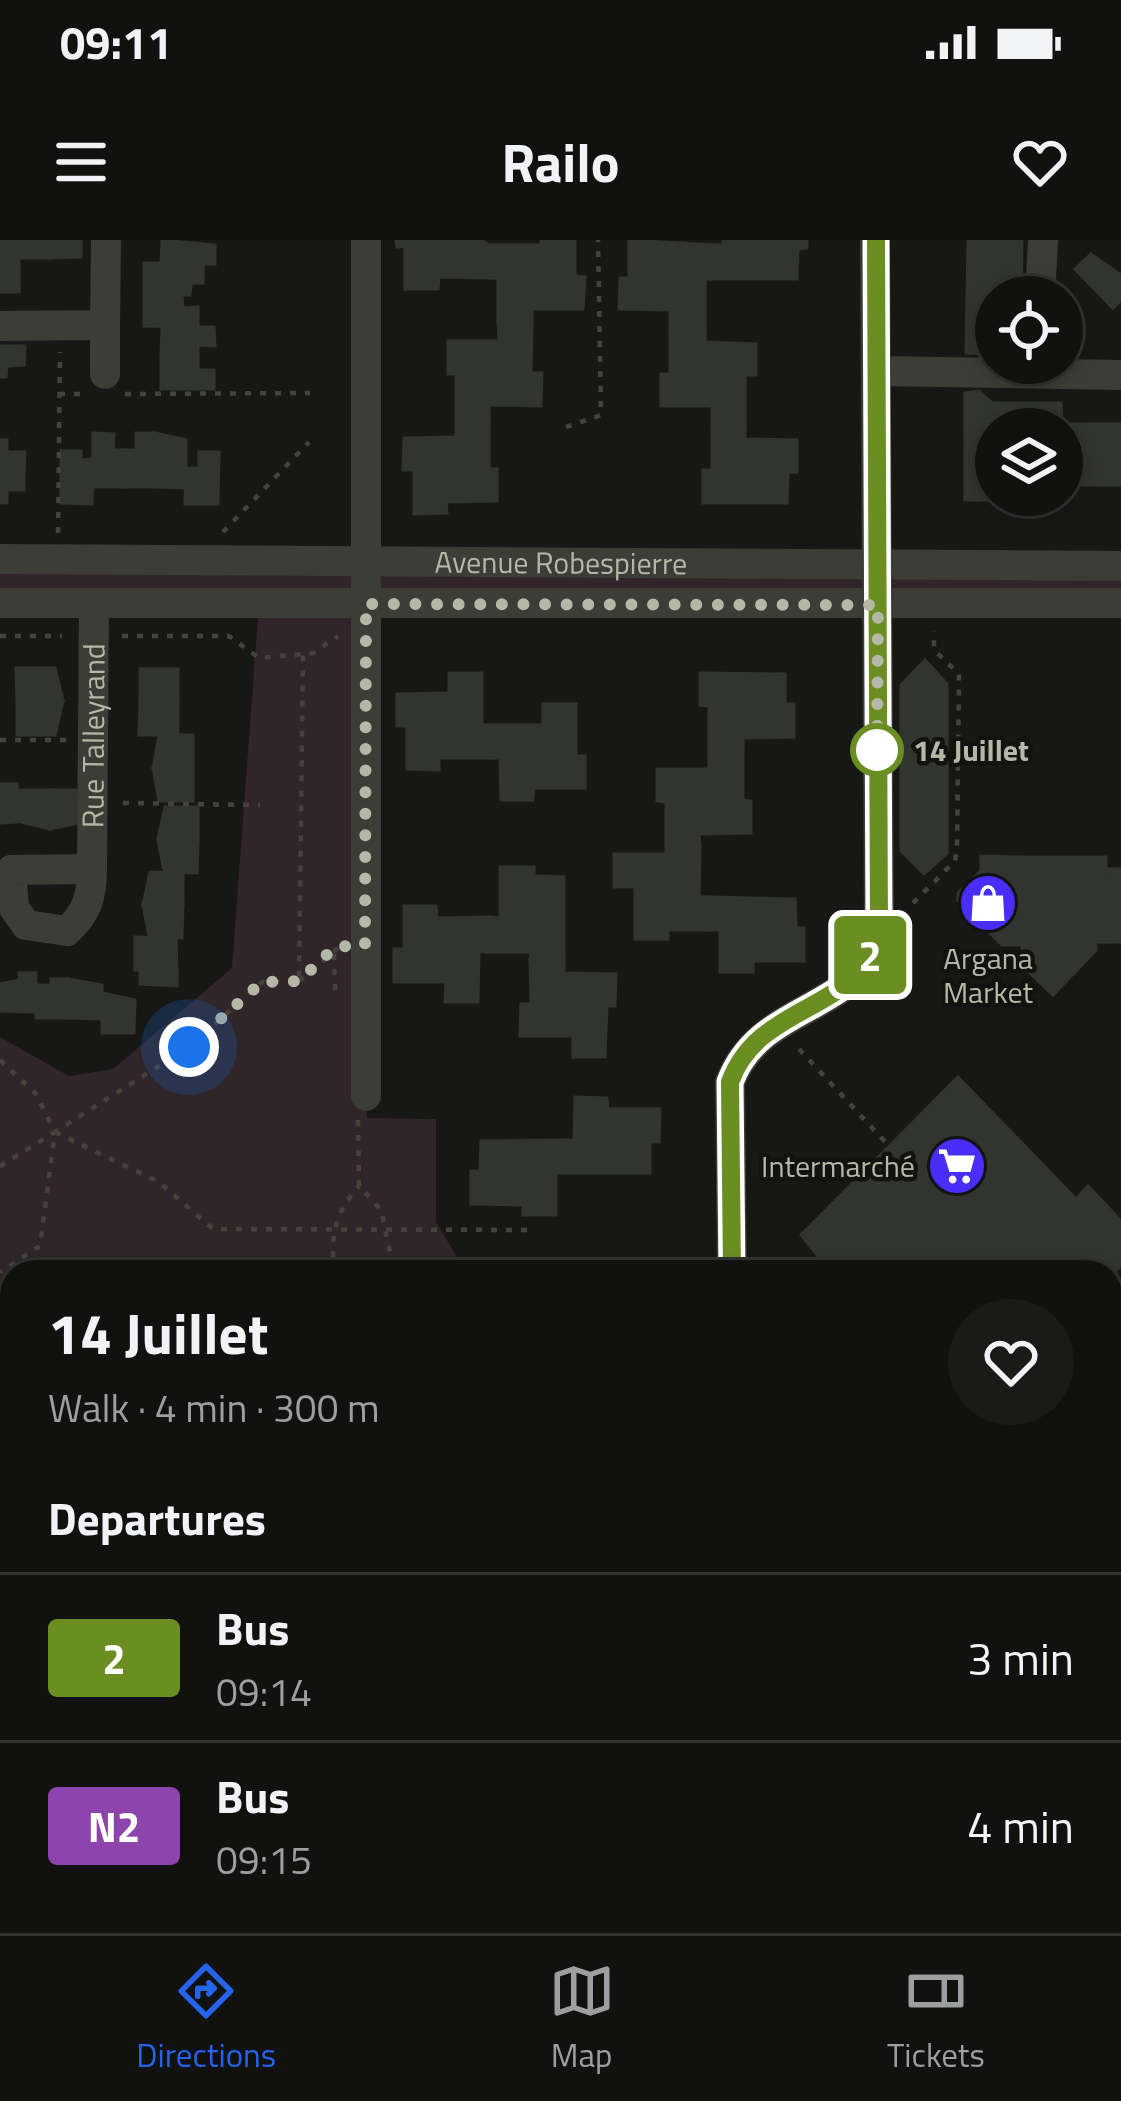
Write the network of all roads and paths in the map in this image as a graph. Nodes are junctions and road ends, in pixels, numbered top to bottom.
1 (106, 240) edge
2 (366, 240) edge
3 (598, 240) edge
4 (875, 240) edge
5 (1042, 240) edge
6 (1041, 276) edge
7 (60, 325) junction
8 (105, 325) junction
9 (0, 326) edge
10 (975, 369) edge
11 (878, 370) junction
12 (1083, 372) edge
13 (105, 374) dead end
14 (1121, 375) edge
15 (310, 393) dead end
16 (59, 394) junction
17 (566, 428) dead end
18 (309, 442) dead end
19 (58, 533) dead end
20 (219, 536) dead end
21 (0, 559) edge
22 (365, 562) junction
23 (879, 565) junction
24 (1121, 566) edge
25 (0, 603) edge
26 (94, 603) junction
27 (1121, 603) edge
28 (366, 604) junction
29 (935, 604) junction
30 (878, 605) junction
31 (343, 633) dead end
32 (94, 635) junction
33 (0, 636) edge
34 (303, 654) junction
35 (0, 740) edge
36 (93, 740) junction
37 (93, 803) junction
38 (260, 806) dead end
39 (92, 869) dead end
40 (913, 903) dead end
41 (365, 945) junction
42 (299, 981) junction
43 (776, 1022) junction
44 (0, 1060) edge
45 (366, 1096) dead end
46 (55, 1132) junction
47 (890, 1146) dead end
48 (0, 1166) edge
49 (359, 1186) dead end
50 (332, 1230) junction
51 (530, 1230) dead end
52 (18, 1260) edge
53 (333, 1260) edge
54 (732, 1260) edge

1 - 8 street
2 - 22 street
3 - 17 path
4 - 11 street
5 - 6 street
7 - 8 street
7 - 9 street
7 - 16 path
8 - 13 street
10 - 11 street
11 - 23 street
12 - 14 street
15 - 16 path
16 - 19 path
18 - 20 path
21 - 22 street, Avenue Robespierre
22 - 23 street, Avenue Robespierre
22 - 28 street
23 - 24 street, Avenue Robespierre
23 - 30 street
25 - 26 street, Avenue Robespierre
26 - 28 street, Avenue Robespierre
26 - 32 street, Rue Talleyrand
27 - 29 street, Avenue Robespierre
28 - 30 street, Avenue Robespierre
28 - 41 street
29 - 30 street, Avenue Robespierre
29 - 40 path
30 - 43 street
31 - 34 path
32 - 33 path
32 - 34 path
32 - 36 street, Rue Talleyrand
34 - 42 path
35 - 36 path
36 - 37 street, Rue Talleyrand
37 - 38 path
37 - 39 street, Rue Talleyrand
41 - 42 path
41 - 45 street
42 - 46 path
43 - 47 path
43 - 54 street
44 - 46 path
46 - 48 path
46 - 50 path
46 - 52 path
49 - 50 path
50 - 51 path
50 - 53 path

